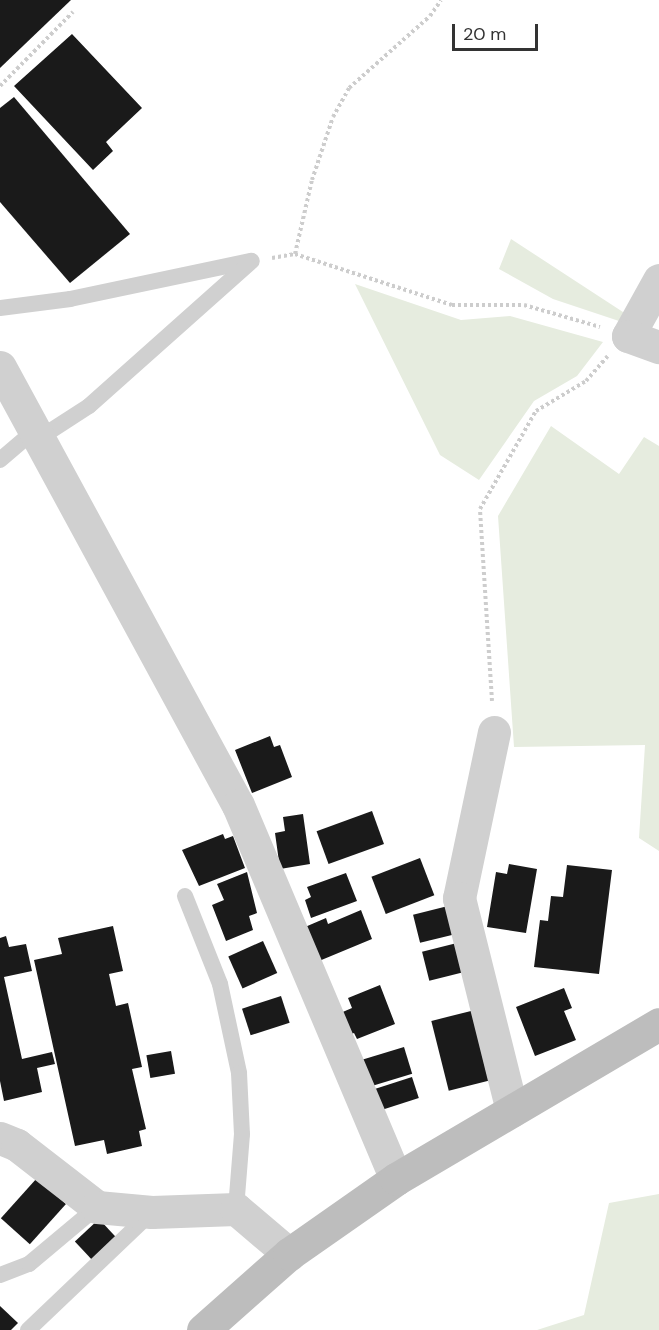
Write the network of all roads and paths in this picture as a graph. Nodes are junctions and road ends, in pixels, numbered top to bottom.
1 (441, 0) edge
2 (73, 12) dead end
3 (0, 86) edge
4 (295, 254) junction
5 (252, 261) junction
6 (659, 280) edge
7 (0, 308) edge
8 (628, 336) junction
9 (659, 347) edge
10 (0, 367) edge
11 (36, 435) junction
12 (0, 460) edge
13 (494, 732) joint
14 (185, 896) dead end
15 (659, 1024) edge
16 (512, 1111) junction
17 (0, 1138) edge
18 (396, 1179) junction
19 (97, 1207) junction
20 (236, 1209) junction
21 (152, 1212) junction
22 (289, 1254) junction
23 (0, 1275) edge
24 (28, 1330) edge
25 (203, 1330) edge

1 - 4 path
2 - 3 path
4 - 5 path
4 - 8 path
5 - 7 lane
5 - 11 lane
6 - 8 street
8 - 9 street
8 - 13 path
10 - 11 street
11 - 12 lane
11 - 18 street
13 - 16 street
14 - 20 lane
15 - 16 street
16 - 18 street
17 - 19 street
18 - 22 street
19 - 21 street
19 - 23 lane
20 - 21 street
20 - 22 street
21 - 24 lane
22 - 25 street

